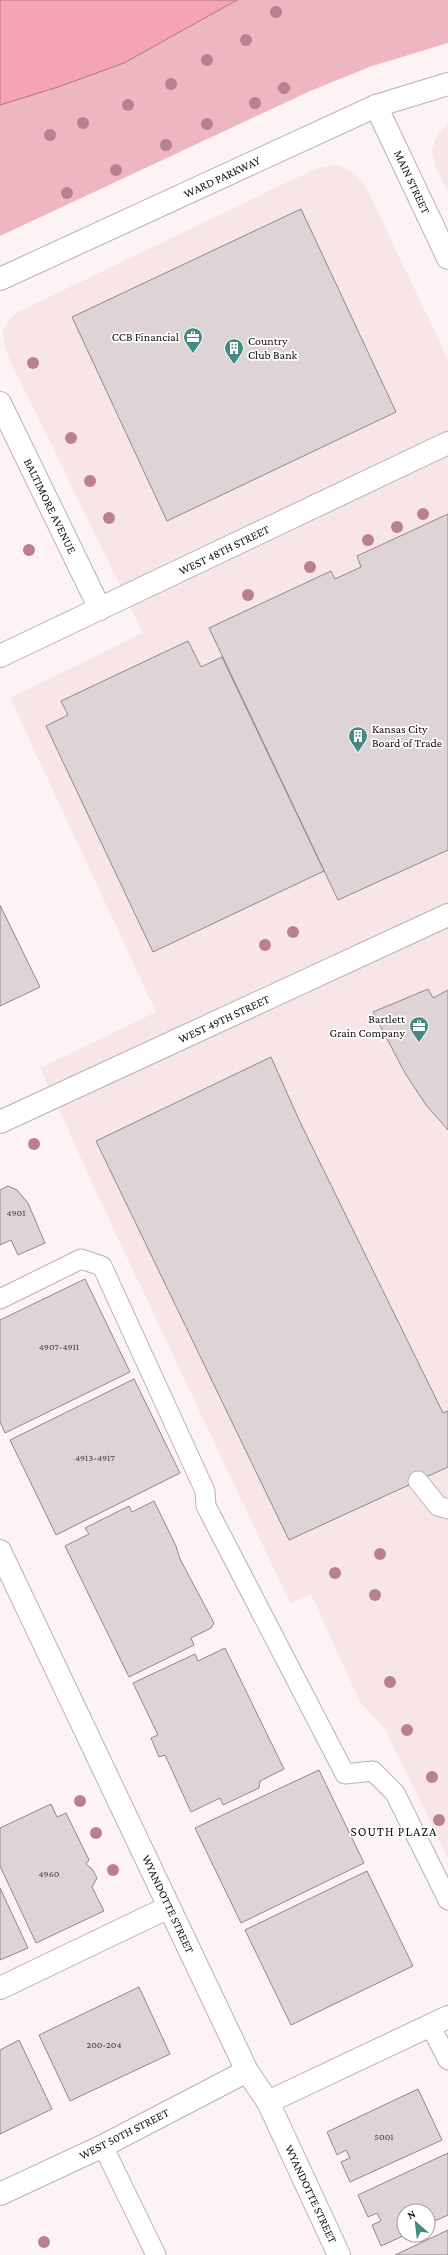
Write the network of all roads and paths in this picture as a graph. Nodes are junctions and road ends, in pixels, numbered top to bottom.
1 (448, 84) edge
2 (376, 106) junction
3 (448, 258) edge
4 (0, 279) edge
5 (0, 403) edge
6 (448, 443) edge
7 (100, 609) junction
8 (0, 656) edge
9 (448, 915) edge
10 (0, 1122) edge
11 (0, 1299) edge
12 (418, 1481) dead end
13 (448, 1509) edge
14 (0, 1551) edge
15 (448, 1900) edge
16 (169, 1907) junction
17 (0, 1988) edge
18 (439, 2021) edge
19 (448, 2060) edge
20 (247, 2071) junction
21 (268, 2102) junction
22 (103, 2146) junction
23 (0, 2194) edge
24 (156, 2255) edge
25 (339, 2255) edge

1 - 2 main road, WARD PARKWAY
2 - 3 main road, MAIN STREET
2 - 4 main road, WARD PARKWAY
5 - 7 main road, BALTIMORE AVENUE
6 - 7 main road, WEST 48TH STREET
7 - 8 main road, WEST 48TH STREET
9 - 10 main road, WEST 49TH STREET
11 - 15 lane
12 - 13 lane
14 - 16 main road, WYANDOTTE STREET
16 - 17 main road
16 - 20 main road, WYANDOTTE STREET
18 - 19 lane
18 - 21 main road
20 - 21 main road, WYANDOTTE STREET
20 - 22 main road, WEST 50TH STREET
21 - 25 main road, WYANDOTTE STREET
22 - 23 main road, WEST 50TH STREET
22 - 24 lane

